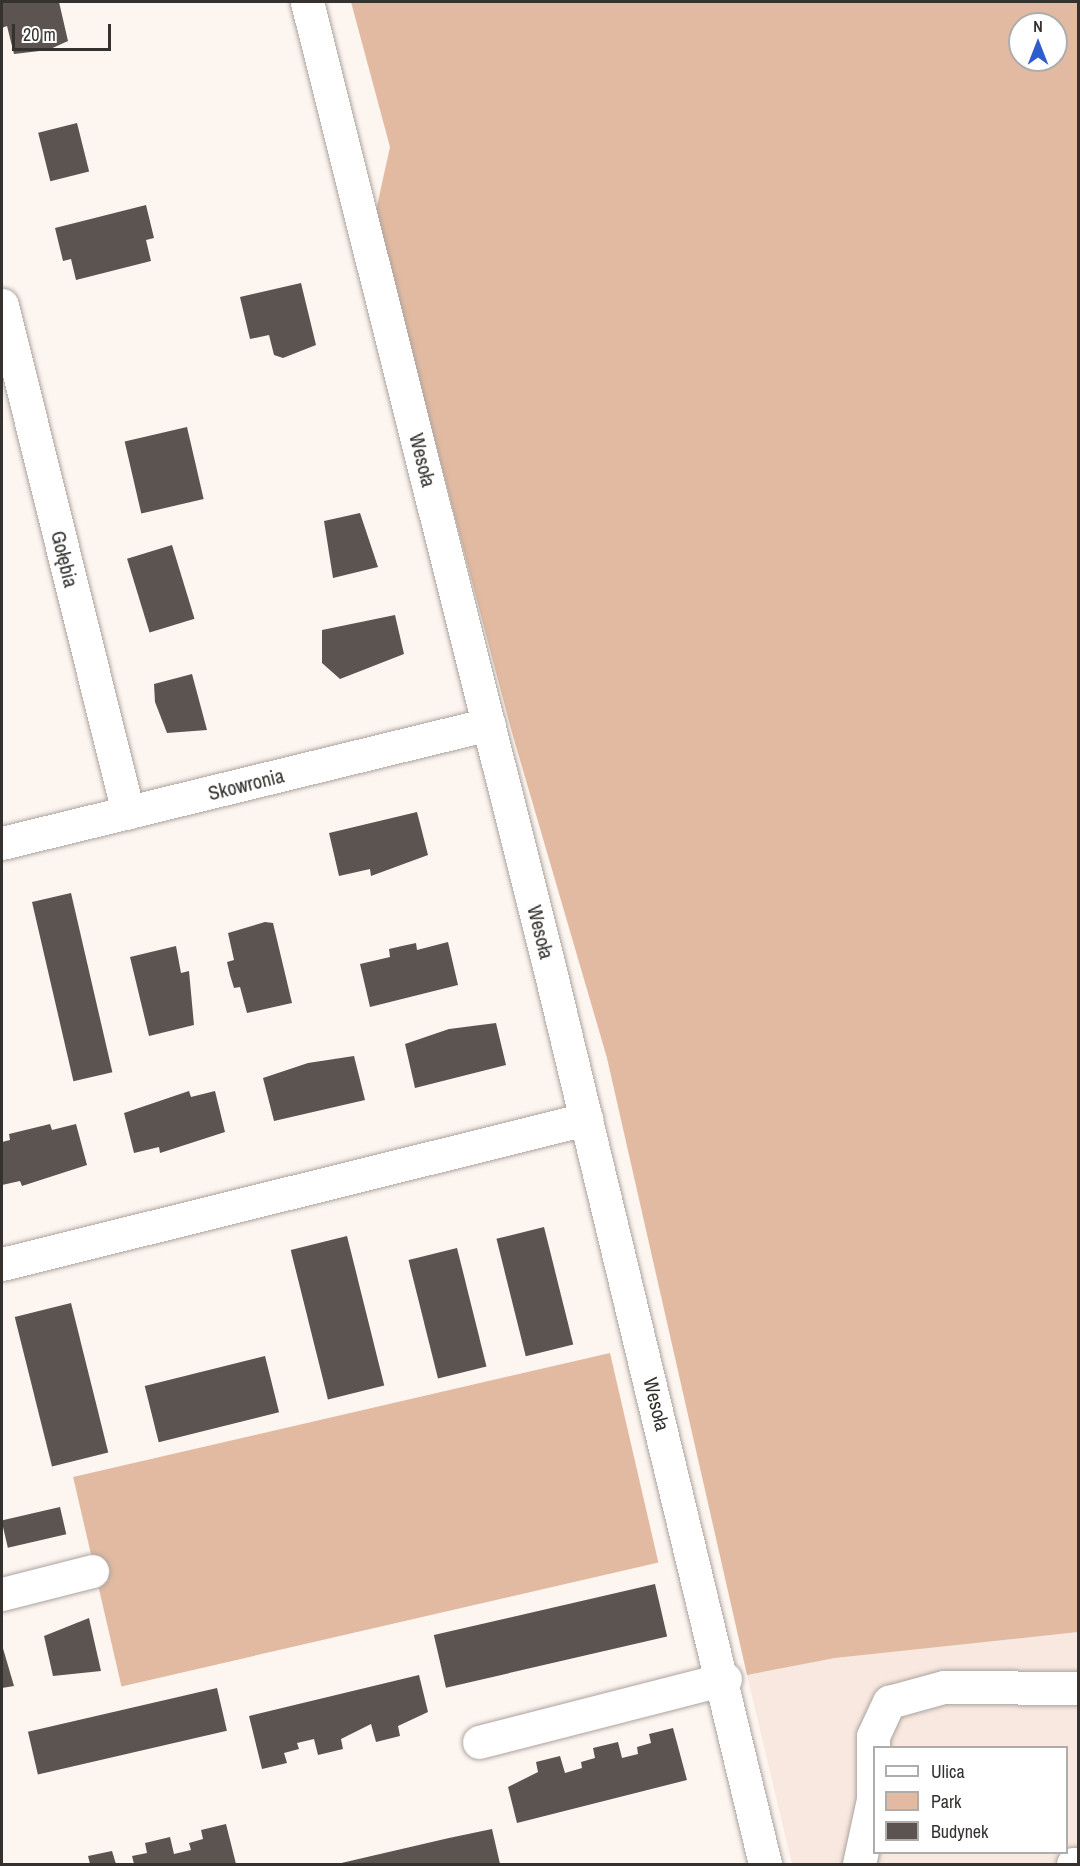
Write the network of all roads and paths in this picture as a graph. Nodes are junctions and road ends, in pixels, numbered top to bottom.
1 (307, 2) edge
2 (2, 305) edge
3 (489, 724) junction
4 (128, 813) junction
5 (2, 843) edge
6 (586, 1119) junction
7 (2, 1264) edge
8 (92, 1571) dead end
9 (2, 1594) edge
10 (725, 1679) junction
11 (1078, 1688) edge
12 (479, 1742) dead end
13 (765, 1864) edge
14 (860, 1864) edge
15 (1073, 1864) edge
16 (1078, 1864) edge

1 - 3 street, Wesoła
2 - 4 street, Gołębia
3 - 4 street, Skowronia
3 - 6 street, Wesoła
4 - 5 street, Skowronia
6 - 7 street
6 - 10 street, Wesoła
8 - 9 street
10 - 12 street
10 - 13 street, Wesoła
11 - 14 street
15 - 16 street

